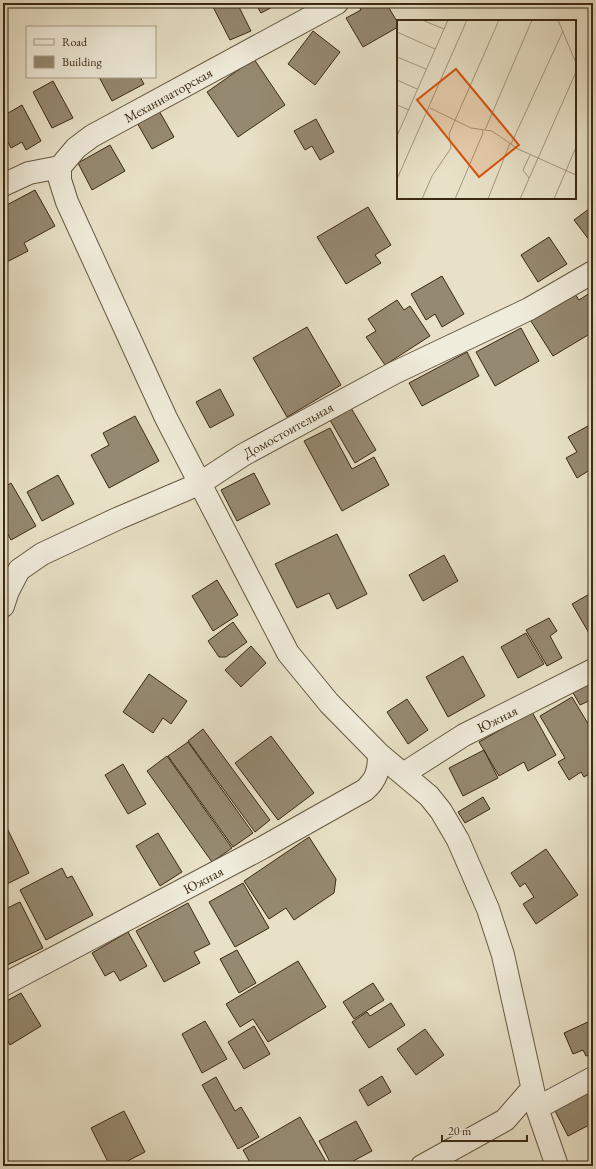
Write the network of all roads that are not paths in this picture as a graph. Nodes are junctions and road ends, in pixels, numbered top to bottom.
1 (337, 3) edge
2 (60, 167) junction
3 (3, 185) edge
4 (593, 272) edge
5 (199, 484) junction
6 (3, 606) edge
7 (593, 670) edge
8 (379, 754) junction
9 (403, 774) junction
10 (3, 985) edge
11 (593, 1078) edge
12 (535, 1099) junction
13 (422, 1166) edge
14 (557, 1166) edge

1 - 2 street, Механизаторская
2 - 3 street
2 - 5 street
4 - 5 street, Домостоительная
5 - 6 street, Домостоительная
5 - 8 street
7 - 9 street, Южная
8 - 9 street
8 - 10 street, Южная
9 - 12 street
11 - 12 street
12 - 13 street
12 - 14 street

